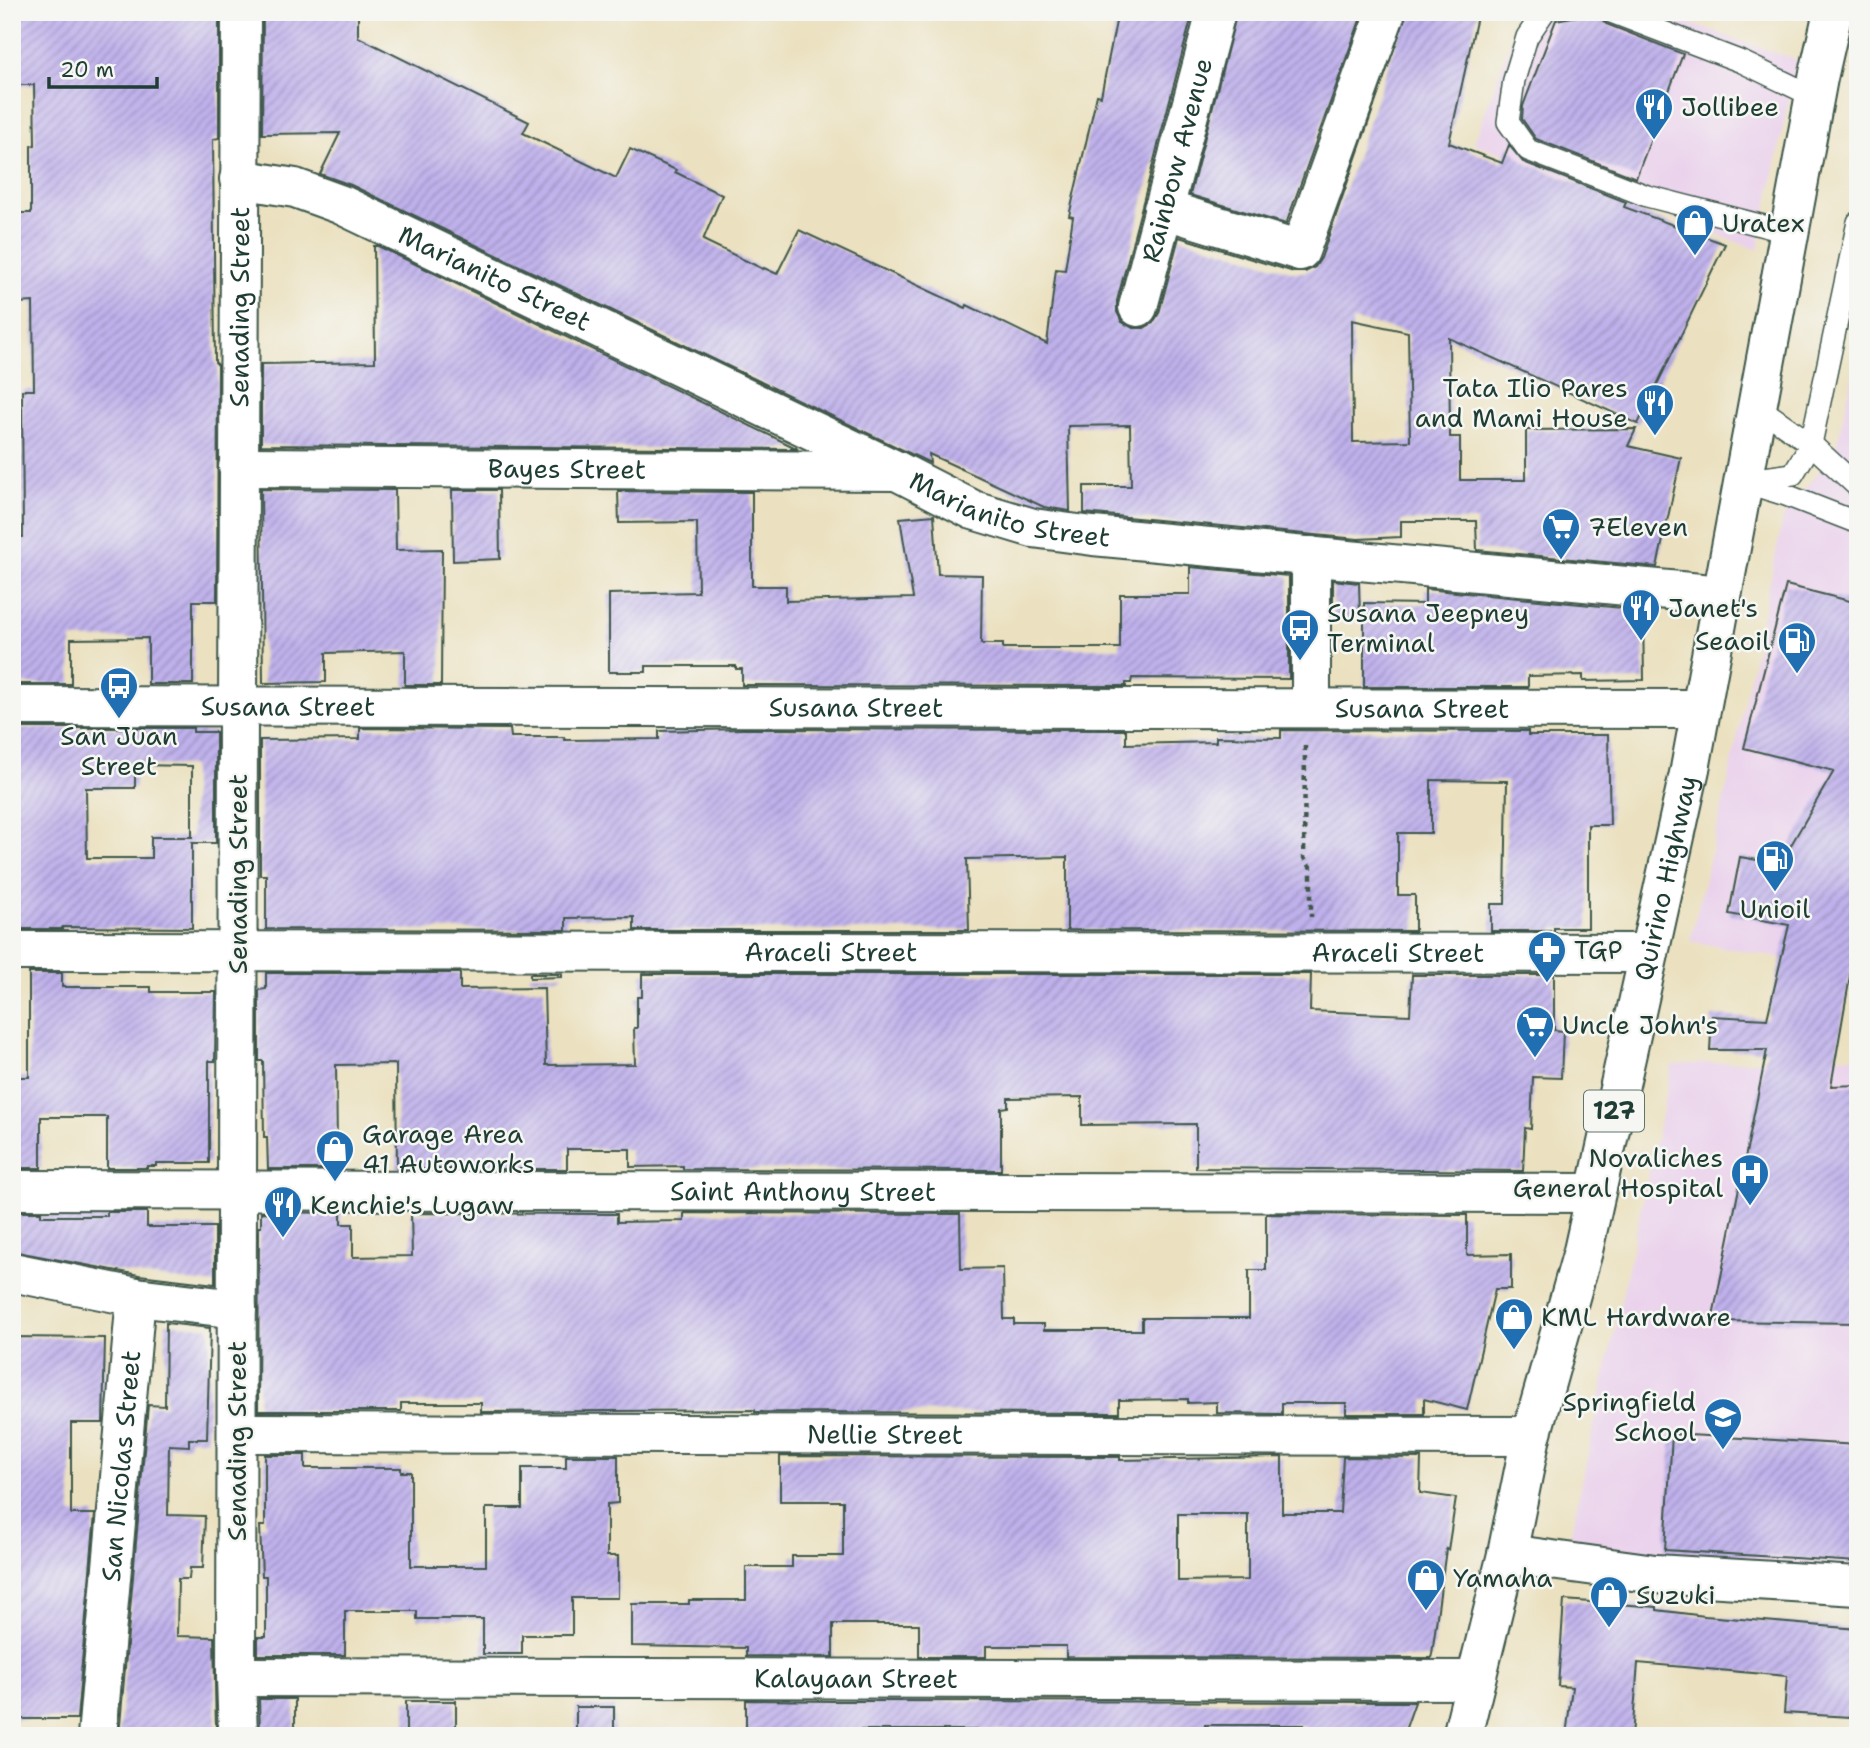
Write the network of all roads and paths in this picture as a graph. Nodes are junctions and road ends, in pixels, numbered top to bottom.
1 (241, 12) edge
2 (1216, 12) edge
3 (1386, 12) edge
4 (1544, 12) edge
5 (1611, 12) edge
6 (1833, 12) edge
7 (1815, 97) junction
8 (239, 179) junction
9 (1163, 209) junction
10 (1858, 222) edge
11 (1791, 233) junction
12 (1138, 307) dead end
13 (1757, 406) junction
14 (1811, 444) junction
15 (238, 467) junction
16 (897, 471) junction
17 (1742, 481) junction
18 (1858, 487) edge
19 (1858, 523) edge
20 (1311, 556) junction
21 (1722, 595) junction
22 (12, 706) edge
23 (238, 706) junction
24 (1308, 708) junction
25 (1700, 709) junction
26 (12, 951) edge
27 (237, 951) junction
28 (1310, 953) junction
29 (1649, 953) junction
30 (12, 1190) edge
31 (237, 1190) junction
32 (1595, 1193) junction
33 (12, 1272) edge
34 (136, 1297) junction
35 (237, 1309) junction
36 (237, 1433) junction
37 (1531, 1436) junction
38 (1507, 1554) junction
39 (1858, 1586) edge
40 (236, 1677) junction
41 (1474, 1680) junction
42 (97, 1736) edge
43 (239, 1736) edge
44 (1462, 1736) edge

1 - 8 street, Senading Street
2 - 9 street, Rainbow Avenue
3 - 9 street
4 - 11 lane
5 - 7 lane
6 - 7 street, Quirino Highway / 127
7 - 11 street, Quirino Highway / 127
8 - 15 street, Senading Street
8 - 16 street, Marianito Street
9 - 12 street, Rainbow Avenue
10 - 14 lane
11 - 13 street, Quirino Highway / 127
13 - 14 lane
13 - 17 street, Quirino Highway / 127
14 - 17 lane
14 - 18 lane
15 - 16 street, Bayes Street
15 - 23 street, Senading Street
16 - 20 street, Marianito Street
17 - 19 lane
17 - 21 street, Quirino Highway / 127
20 - 21 street, Marianito Street
20 - 24 street
21 - 25 street, Quirino Highway / 127
22 - 23 street, Susana Street
23 - 24 street, Susana Street
23 - 27 street, Senading Street
24 - 25 street, Susana Street
24 - 28 path
25 - 29 street, Quirino Highway / 127
26 - 27 street, Araceli Street
27 - 28 street, Araceli Street
27 - 31 street, Senading Street
28 - 29 street, Araceli Street
29 - 32 street, Quirino Highway / 127
30 - 31 street, Saint Anthony Street
31 - 32 street, Saint Anthony Street
31 - 35 street, Senading Street
32 - 37 street, Quirino Highway / 127
33 - 34 street
34 - 35 street
34 - 42 street, San Nicolas Street
35 - 36 street, Senading Street
36 - 37 street, Nellie Street
36 - 40 street, Senading Street
37 - 38 street, Quirino Highway / 127
38 - 39 street
38 - 41 street, Quirino Highway / 127
40 - 41 street, Kalayaan Street
40 - 43 street, Senading Street
41 - 44 street, Quirino Highway / 127

